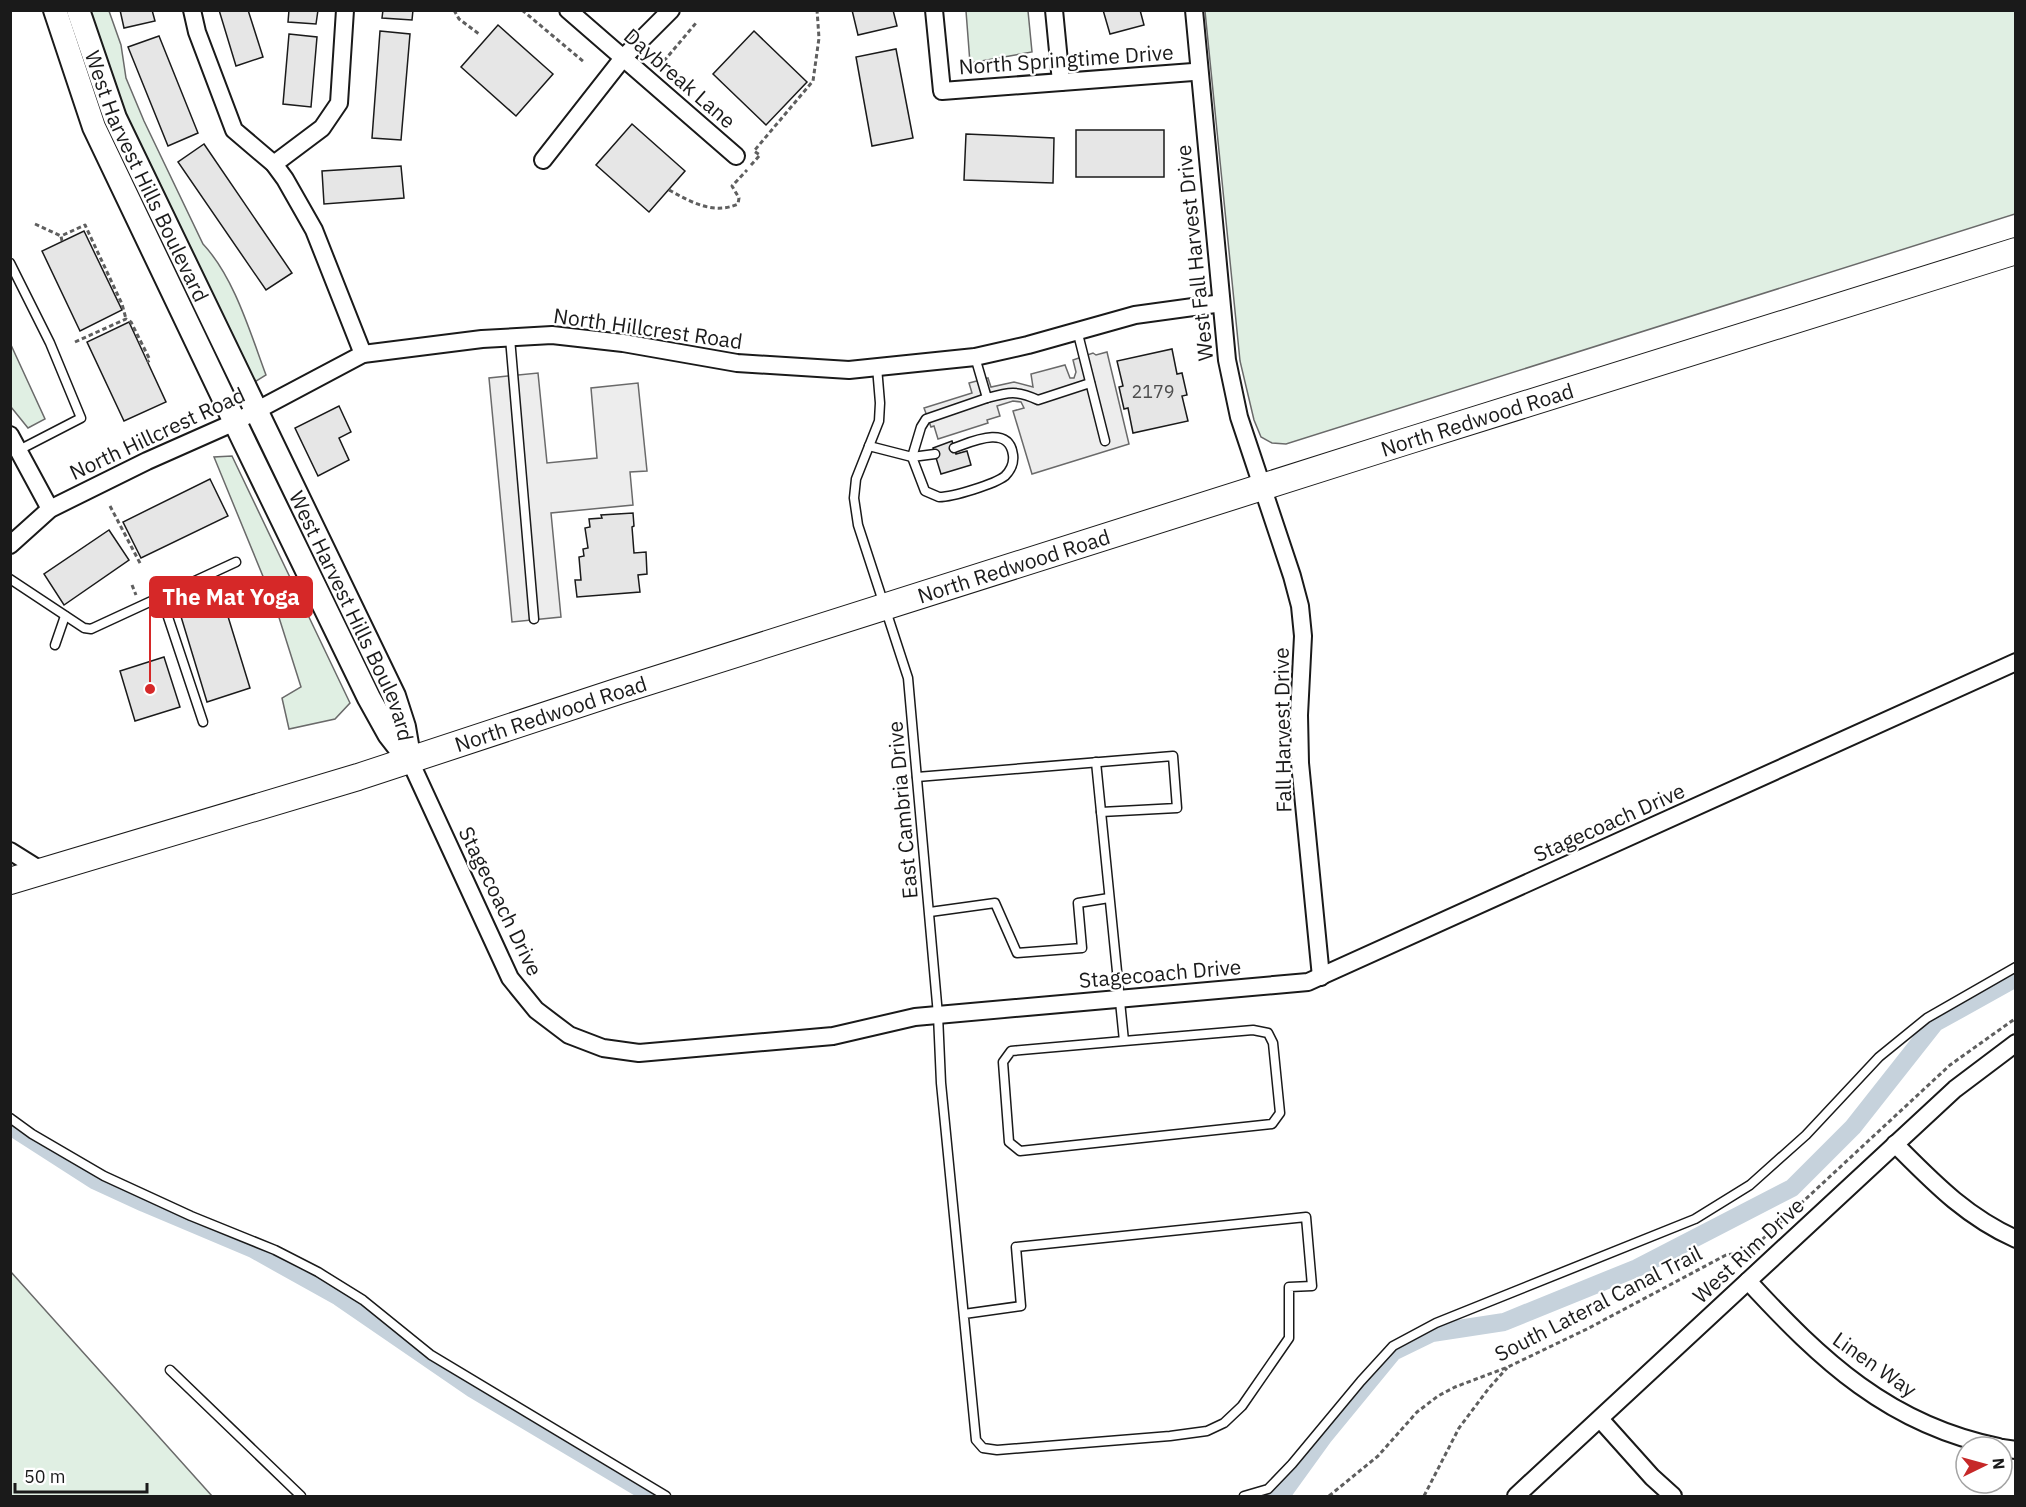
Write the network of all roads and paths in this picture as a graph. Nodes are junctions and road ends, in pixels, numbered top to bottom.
1 (55, 10) edge
2 (78, 10) edge
3 (192, 10) edge
4 (345, 10) edge
5 (454, 10) edge
6 (522, 10) edge
7 (568, 10) edge
8 (671, 10) edge
9 (817, 10) edge
10 (934, 10) edge
11 (1054, 10) edge
12 (1194, 10) edge
13 (696, 23) dead end
14 (479, 34) dead end
15 (623, 58) junction
16 (584, 62) dead end
17 (658, 68) dead end
18 (1193, 72) dead end
19 (813, 81) dead end
20 (1061, 82) junction
21 (736, 156) dead end
22 (543, 160) dead end
23 (274, 164) junction
24 (35, 224) dead end
25 (62, 236) junction
26 (62, 242) dead end
27 (2016, 251) edge
28 (10, 263) edge
29 (1215, 304) dead end
30 (126, 319) junction
31 (1077, 330) junction
32 (510, 338) junction
33 (75, 342) dead end
34 (363, 354) junction
35 (975, 357) junction
36 (147, 362) dead end
37 (877, 368) junction
38 (1090, 383) junction
39 (987, 398) junction
40 (255, 412) junction
41 (235, 422) junction
42 (10, 435) edge
43 (1105, 441) dead end
44 (869, 446) junction
45 (954, 448) dead end
46 (19, 450) junction
47 (935, 454) dead end
48 (912, 457) junction
49 (1263, 487) junction
50 (110, 506) dead end
51 (50, 509) junction
52 (10, 545) edge
53 (236, 562) dead end
54 (141, 565) dead end
55 (10, 579) edge
56 (161, 597) junction
57 (886, 606) junction
58 (65, 616) junction
59 (534, 620) dead end
60 (55, 645) dead end
61 (2016, 662) edge
62 (203, 722) dead end
63 (410, 761) junction
64 (1096, 762) junction
65 (917, 777) junction
66 (1101, 812) junction
67 (10, 851) edge
68 (42, 871) junction
69 (10, 881) edge
70 (1109, 898) junction
71 (930, 912) junction
72 (2016, 967) edge
73 (1321, 977) junction
74 (1119, 999) junction
75 (938, 1015) junction
76 (2016, 1018) edge
77 (1124, 1041) junction
78 (2016, 1043) edge
79 (10, 1118) edge
80 (1895, 1144) junction
81 (2016, 1239) edge
82 (1748, 1281) junction
83 (964, 1314) junction
84 (1508, 1367) junction
85 (170, 1370) dead end
86 (1600, 1419) junction
87 (1955, 1435) edge
88 (301, 1497) edge
89 (666, 1497) edge
90 (1244, 1497) edge
91 (1329, 1497) edge
92 (1424, 1497) edge
93 (1516, 1497) edge
94 (1672, 1497) edge

1 - 41 street, West Harvest Hills Boulevard
2 - 40 street, West Harvest Hills Boulevard
3 - 23 street
4 - 23 street
5 - 14 path
6 - 16 path
7 - 15 street, Daybreak Lane
8 - 15 street
9 - 19 path
10 - 20 street, North Springtime Drive
11 - 20 street
12 - 49 street, West Fall Harvest Drive
13 - 17 path
15 - 21 street, Daybreak Lane
15 - 22 street
18 - 20 street, North Springtime Drive
23 - 34 street
24 - 25 path
25 - 26 path
25 - 30 path
27 - 49 main road, North Redwood Road
28 - 46 lane
29 - 31 street, North Hillcrest Road
30 - 33 path
30 - 36 path
31 - 35 street, North Hillcrest Road
31 - 38 lane
32 - 34 street, North Hillcrest Road
32 - 37 street, North Hillcrest Road
32 - 59 lane
34 - 40 street, North Hillcrest Road
35 - 37 street, North Hillcrest Road
35 - 39 lane
37 - 44 lane, East Cambria Drive
38 - 39 lane
38 - 43 lane
39 - 48 lane
40 - 41 street, North Hillcrest Road
40 - 63 street, West Harvest Hills Boulevard
41 - 51 street, North Hillcrest Road
41 - 63 street, West Harvest Hills Boulevard
42 - 46 street
44 - 48 lane
44 - 57 lane, East Cambria Drive
45 - 48 lane
46 - 51 street
47 - 48 lane
49 - 57 main road, North Redwood Road
49 - 73 street, Fall Harvest Drive
50 - 54 path
51 - 52 street, North Hillcrest Road
53 - 56 lane
55 - 58 lane
56 - 58 lane
56 - 62 lane
57 - 63 main road, North Redwood Road
57 - 65 lane, East Cambria Drive
58 - 60 lane
61 - 73 street, Stagecoach Drive
63 - 68 main road, North Redwood Road
63 - 75 street, Stagecoach Drive
64 - 65 lane
64 - 66 lane
64 - 66 lane
65 - 71 lane, East Cambria Drive
66 - 70 lane
67 - 68 street
68 - 69 main road, North Redwood Road
70 - 71 lane
70 - 74 lane
71 - 75 lane, East Cambria Drive
72 - 90 lane
73 - 74 street, Stagecoach Drive
74 - 75 street, Stagecoach Drive
74 - 77 lane
75 - 83 lane, East Cambria Drive
76 - 84 path, South Lateral Canal Trail
77 - 77 lane
78 - 80 street, West Rim Drive
79 - 89 lane
80 - 81 street
80 - 82 street, West Rim Drive
82 - 86 street, West Rim Drive
82 - 87 street, Linen Way
83 - 83 lane, East Cambria Drive
84 - 91 path, South Lateral Canal Trail
84 - 92 path
85 - 88 lane
86 - 93 street, West Rim Drive
86 - 94 street

